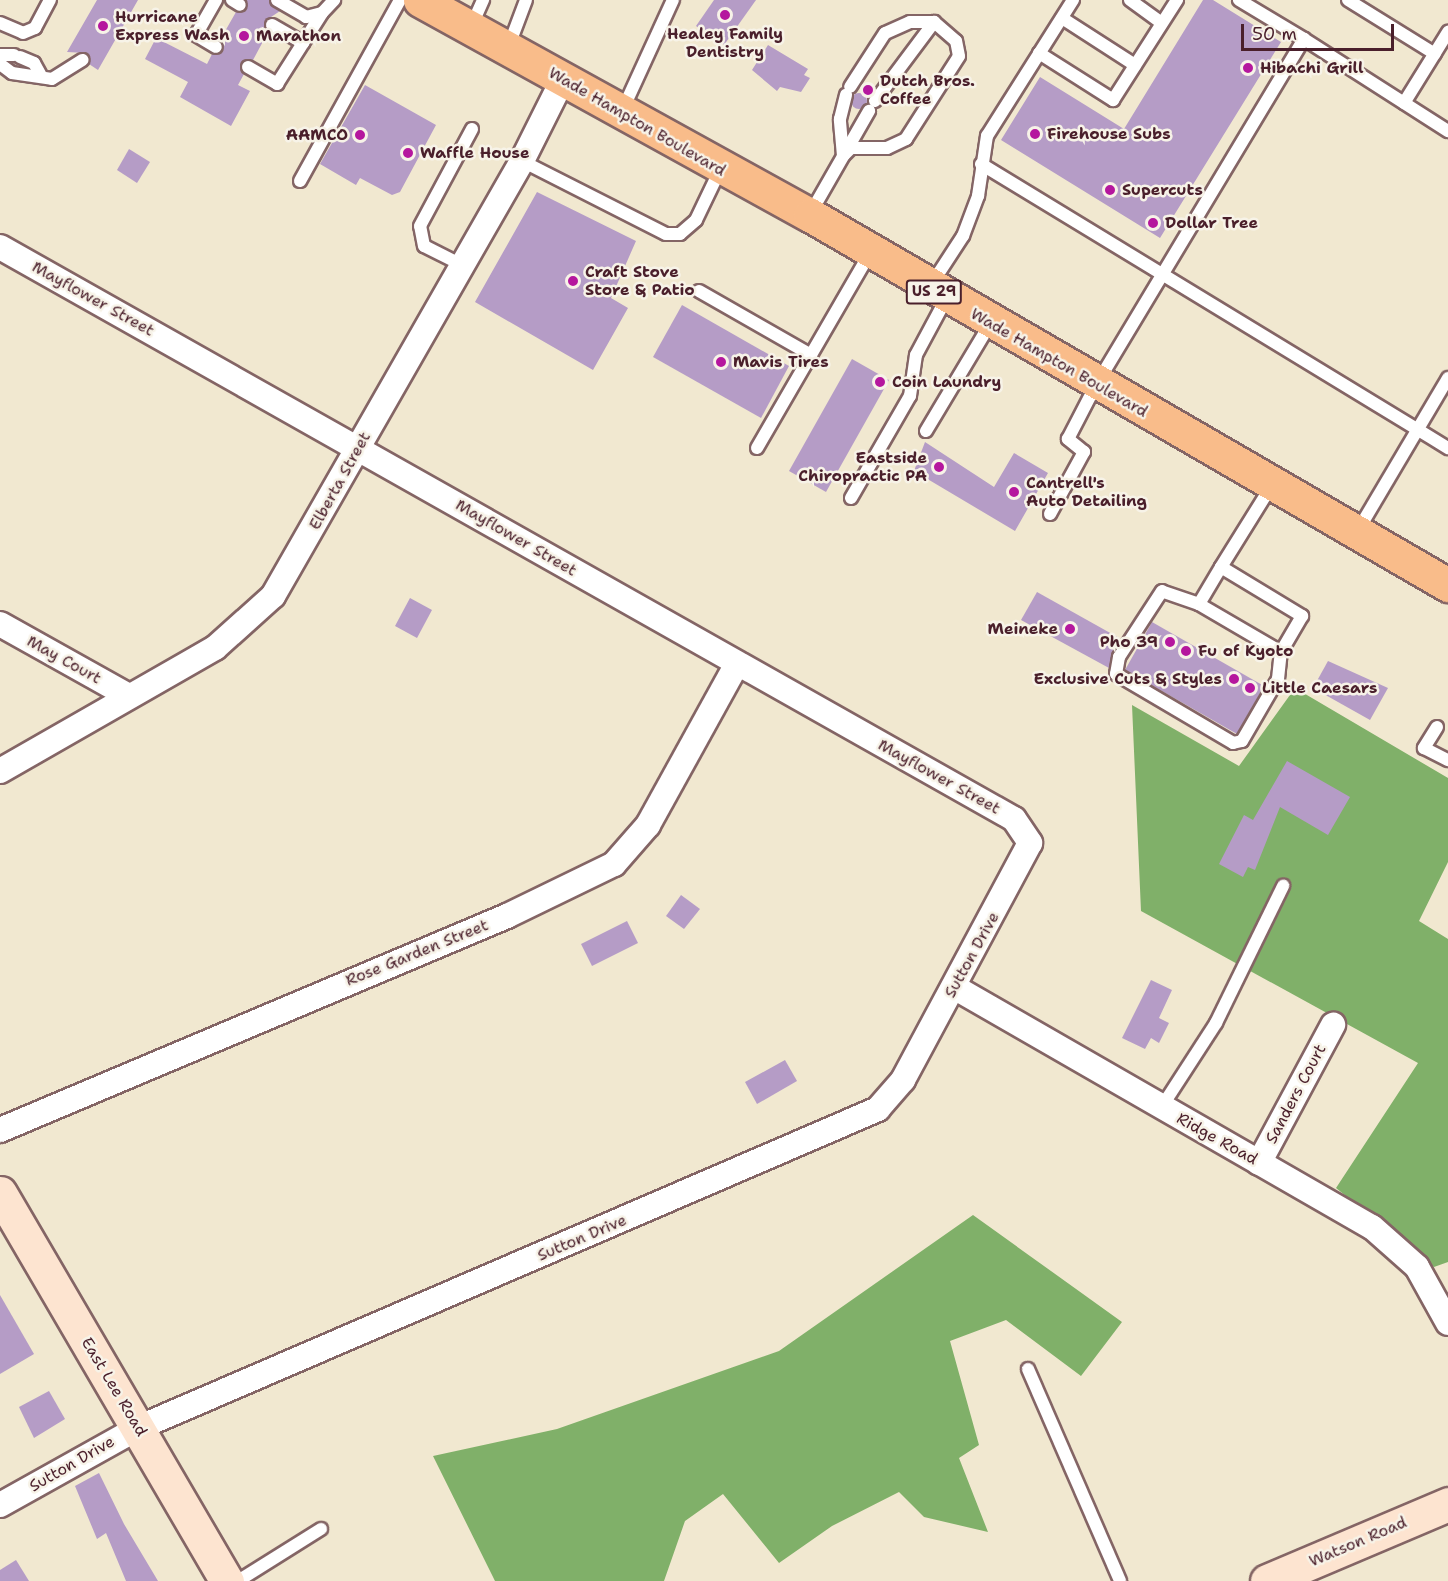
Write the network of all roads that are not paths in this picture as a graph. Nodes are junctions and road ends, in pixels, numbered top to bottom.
1 (50, 0) edge
2 (216, 0) edge
3 (277, 0) edge
4 (334, 0) edge
5 (400, 0) edge
6 (420, 0) edge
7 (526, 0) edge
8 (673, 0) edge
9 (1073, 0) edge
10 (1130, 0) edge
11 (1177, 0) edge
12 (1239, 0) edge
13 (1348, 0) edge
14 (322, 14) junction
15 (477, 14) edge
16 (1062, 18) junction
17 (934, 22) junction
18 (0, 23) edge
19 (1162, 23) junction
20 (272, 25) dead end
21 (1448, 32) edge
22 (1304, 39) junction
23 (303, 43) junction
24 (216, 47) dead end
25 (508, 49) junction
26 (1039, 53) junction
27 (1435, 54) junction
28 (0, 55) edge
29 (82, 60) dead end
30 (0, 64) edge
31 (1135, 65) junction
32 (248, 68) dead end
33 (40, 74) junction
34 (563, 79) junction
35 (1404, 103) junction
36 (622, 113) junction
37 (472, 129) dead end
38 (1448, 131) edge
39 (843, 156) junction
40 (522, 161) junction
41 (981, 164) junction
42 (720, 170) junction
43 (300, 181) dead end
44 (810, 216) junction
45 (0, 247) edge
46 (870, 253) junction
47 (462, 265) junction
48 (1161, 274) junction
49 (699, 291) dead end
50 (937, 294) junction
51 (990, 324) junction
52 (811, 355) junction
53 (1448, 378) edge
54 (1096, 385) junction
55 (926, 431) dead end
56 (1417, 431) junction
57 (757, 448) dead end
58 (1448, 448) edge
59 (358, 449) junction
60 (1272, 485) junction
61 (850, 498) dead end
62 (1050, 514) dead end
63 (1356, 533) junction
64 (1221, 567) junction
65 (1448, 585) edge
66 (1199, 604) junction
67 (0, 624) edge
68 (1281, 651) junction
69 (737, 664) junction
70 (129, 696) junction
71 (1437, 728) dead end
72 (1448, 760) edge
73 (0, 771) edge
74 (1028, 833) joint
75 (1283, 886) dead end
76 (954, 987) junction
77 (1333, 1025) dead end
78 (1161, 1108) junction
79 (0, 1130) edge
80 (1259, 1163) junction
81 (0, 1193) edge
82 (1448, 1323) edge
83 (1028, 1369) dead end
84 (138, 1428) junction
85 (1448, 1504) edge
86 (0, 1505) edge
87 (321, 1529) dead end
88 (226, 1581) edge
89 (238, 1581) edge
90 (1120, 1581) edge
91 (1268, 1581) edge

1 - 18 lane
2 - 24 lane
3 - 14 lane
4 - 14 lane
5 - 43 lane
6 - 15 main road, Wade Hampton Boulevard / US 29
7 - 25 lane
8 - 36 lane
9 - 16 lane
10 - 19 lane
11 - 19 lane
12 - 22 lane
13 - 27 lane
14 - 23 lane
15 - 25 main road, Wade Hampton Boulevard / US 29
16 - 26 lane
16 - 31 lane
17 - 39 lane
17 - 39 lane
17 - 39 lane
19 - 31 lane
20 - 23 lane
21 - 27 lane
22 - 35 lane
22 - 48 lane
23 - 32 lane
25 - 34 main road, Wade Hampton Boulevard / US 29
26 - 31 lane
26 - 41 lane
27 - 35 lane
28 - 33 lane
29 - 33 lane
30 - 33 lane
34 - 36 main road, Wade Hampton Boulevard / US 29
34 - 40 street, Elberta Street
35 - 38 lane
36 - 42 main road, Wade Hampton Boulevard / US 29
37 - 47 lane
39 - 44 lane
40 - 42 lane
40 - 47 street, Elberta Street
41 - 48 lane
41 - 50 lane
42 - 44 main road, Wade Hampton Boulevard / US 29
44 - 46 main road, Wade Hampton Boulevard / US 29
45 - 59 street, Mayflower Street
46 - 50 main road, Wade Hampton Boulevard / US 29
46 - 52 lane
47 - 59 street, Elberta Street
48 - 54 lane
48 - 56 lane
49 - 52 lane
50 - 51 main road, Wade Hampton Boulevard / US 29
50 - 61 lane
51 - 54 main road, Wade Hampton Boulevard / US 29
51 - 55 lane
52 - 57 lane
53 - 56 lane
54 - 60 main road, Wade Hampton Boulevard / US 29
54 - 62 lane
56 - 58 lane
56 - 63 lane
59 - 69 street, Mayflower Street
59 - 70 street, Elberta Street
60 - 63 main road, Wade Hampton Boulevard / US 29
60 - 64 lane
63 - 65 main road, Wade Hampton Boulevard / US 29
64 - 66 lane
64 - 68 lane
66 - 68 lane
66 - 68 lane
67 - 70 street, May Court
69 - 74 street, Mayflower Street
69 - 79 street, Rose Garden Street
70 - 73 street, Elberta Street
71 - 72 lane
74 - 76 street, Sutton Drive
75 - 78 lane
76 - 78 street, Ridge Road
76 - 84 street, Sutton Drive
77 - 80 street, Sanders Court
78 - 80 street, Ridge Road
80 - 82 street, Ridge Road
81 - 84 street, East Lee Road
83 - 90 lane
84 - 86 street, Sutton Drive
84 - 88 street, East Lee Road
85 - 91 street, Watson Road
87 - 89 lane

